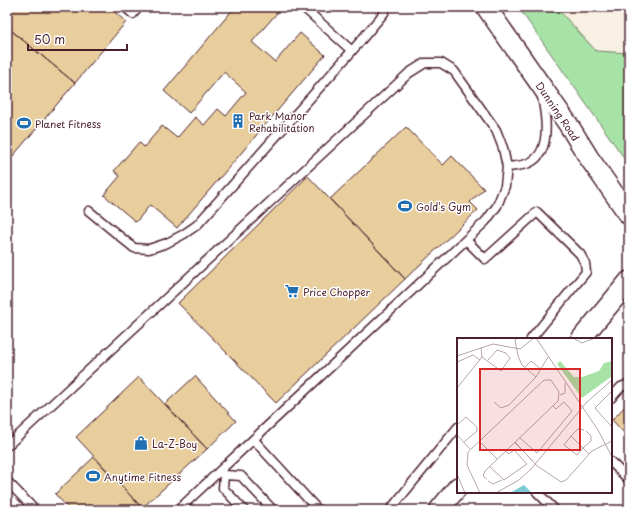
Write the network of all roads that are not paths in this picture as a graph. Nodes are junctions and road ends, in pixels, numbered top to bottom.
1 (125, 7) edge
2 (139, 7) edge
3 (303, 7) edge
4 (386, 7) edge
5 (486, 7) edge
6 (352, 51) junction
7 (539, 82) junction
8 (507, 167) junction
9 (88, 211) dead end
10 (629, 215) edge
11 (466, 240) junction
12 (629, 281) edge
13 (532, 338) edge
14 (582, 338) edge
15 (629, 384) edge
16 (612, 397) edge
17 (457, 428) edge
18 (254, 440) junction
19 (7, 446) edge
20 (612, 463) edge
21 (222, 473) junction
22 (629, 480) edge
23 (7, 481) edge
24 (457, 488) edge
25 (538, 493) edge
26 (35, 510) edge
27 (178, 510) edge
28 (244, 510) edge
29 (273, 510) edge
30 (318, 510) edge
31 (390, 510) edge
32 (439, 510) edge
33 (555, 510) edge

1 - 2 lane
3 - 6 lane
4 - 6 lane
5 - 7 street, Dunning Road
6 - 9 lane
7 - 8 lane
7 - 10 street, Dunning Road
8 - 11 lane
8 - 19 lane
11 - 13 lane
11 - 18 lane
12 - 14 street
15 - 16 lane
17 - 31 lane
18 - 21 lane
18 - 30 lane
20 - 22 lane
21 - 27 lane
21 - 28 lane
21 - 29 lane
23 - 26 lane
24 - 32 street
25 - 33 lane

